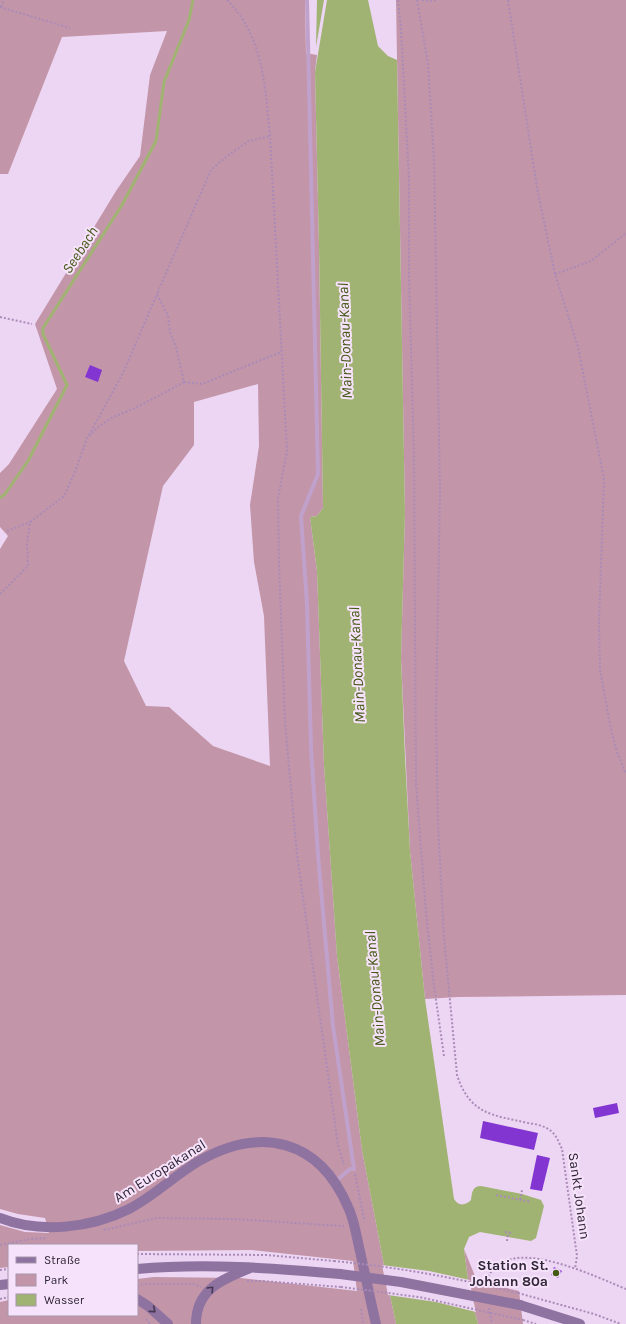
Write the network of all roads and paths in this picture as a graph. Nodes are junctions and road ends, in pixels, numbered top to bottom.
1 (4, 0) edge
2 (228, 0) edge
3 (307, 0) edge
4 (398, 0) edge
5 (417, 0) edge
6 (422, 0) edge
7 (436, 0) edge
8 (508, 0) edge
9 (0, 7) edge
10 (70, 28) dead end
11 (270, 136) junction
12 (626, 233) edge
13 (555, 274) junction
14 (157, 294) junction
15 (0, 316) edge
16 (32, 324) dead end
17 (281, 352) junction
18 (184, 382) junction
19 (87, 438) junction
20 (30, 522) junction
21 (7, 531) dead end
22 (0, 594) edge
23 (626, 774) edge
24 (444, 1056) dead end
25 (354, 1168) junction
26 (346, 1172) junction
27 (334, 1182) junction
28 (522, 1190) dead end
29 (496, 1195) dead end
30 (520, 1200) junction
31 (531, 1202) dead end
32 (0, 1218) edge
33 (365, 1224) dead end
34 (344, 1226) dead end
35 (102, 1231) dead end
36 (508, 1233) dead end
37 (52, 1237) dead end
38 (507, 1242) dead end
39 (0, 1245) edge
40 (138, 1254) edge
41 (252, 1267) junction
42 (138, 1269) edge
43 (575, 1269) junction
44 (367, 1284) junction
45 (341, 1287) dead end
46 (485, 1287) dead end
47 (626, 1289) edge
48 (138, 1300) edge
49 (168, 1324) edge
50 (196, 1324) edge
51 (370, 1324) edge
52 (376, 1324) edge
53 (536, 1324) edge
54 (580, 1324) edge
55 (622, 1324) edge

1 - 9 path
2 - 11 path
3 - 25 lane
4 - 24 path
5 - 43 path, Sankt Johann
6 - 7 path
8 - 13 path
9 - 10 path
11 - 14 path
11 - 17 path
12 - 13 path
13 - 23 path
14 - 18 path
14 - 19 path
15 - 16 path
17 - 18 path
17 - 26 path
18 - 19 path
19 - 20 path
20 - 21 path
20 - 22 path
25 - 26 lane
25 - 33 path
26 - 27 lane
27 - 32 main road, Am Europakanal
27 - 44 main road, Am Europakanal
28 - 30 path
29 - 30 path
30 - 31 path
34 - 35 path
36 - 38 path
37 - 39 path
40 - 55 path, bridge
41 - 42 main road
50 -> 41 main road
41 - 54 main road, bridge
43 - 46 path
43 - 47 path
44 - 51 main road, Am Europakanal
44 - 52 main road, Am Europakanal
45 - 53 path, bridge
48 -> 49 main road

